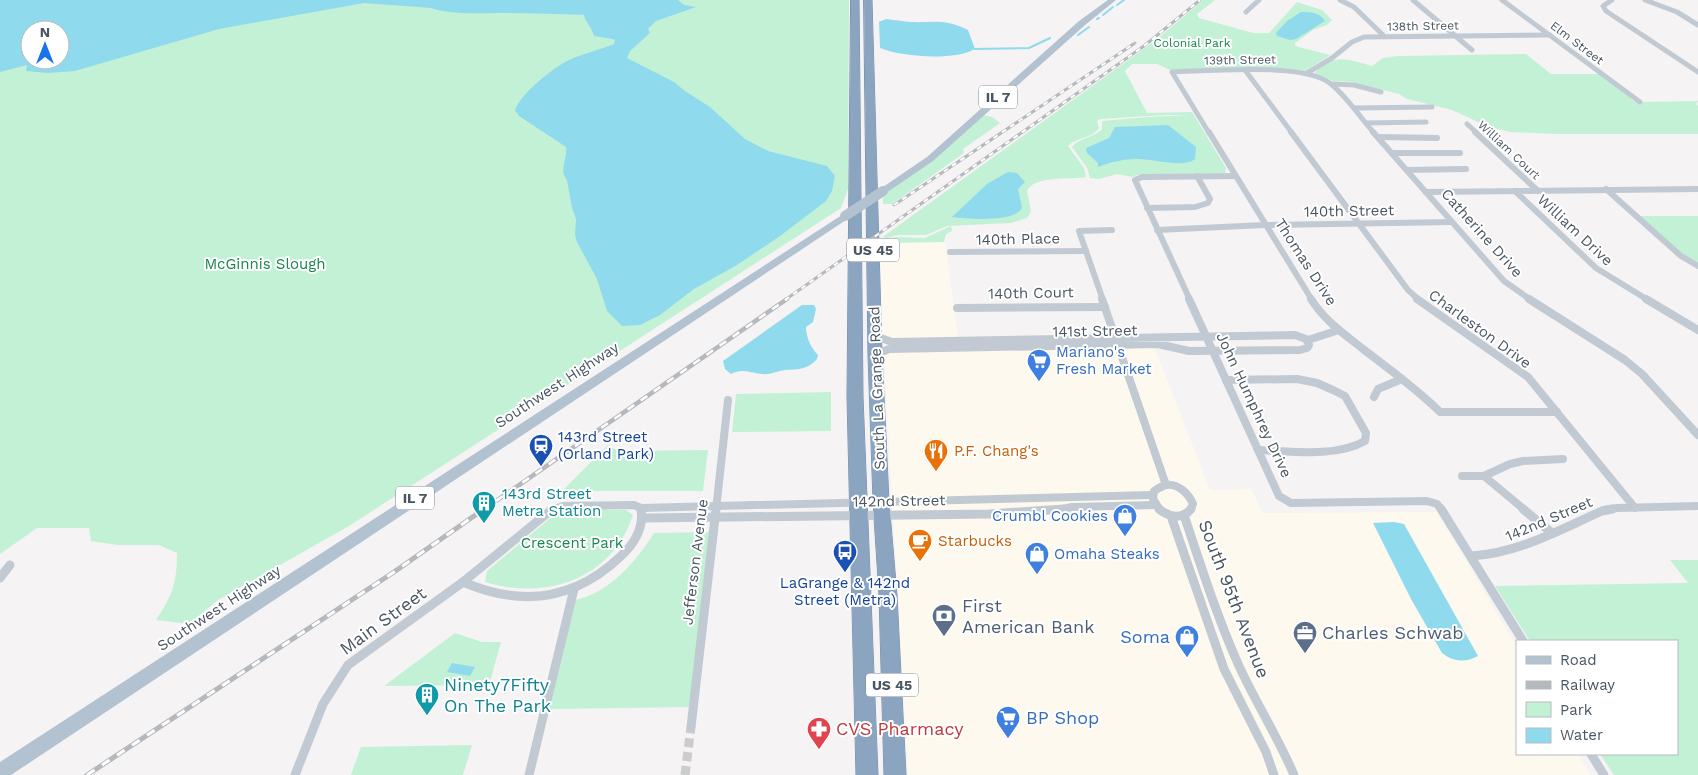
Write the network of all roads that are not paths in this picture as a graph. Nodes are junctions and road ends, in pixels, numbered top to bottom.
1 (855, 0) edge
2 (868, 0) edge
3 (1112, 0) edge
4 (1259, 0) edge
5 (1340, 0) edge
6 (1413, 0) edge
7 (1502, 0) edge
8 (1612, 0) edge
9 (1645, 0) edge
10 (1246, 12) dead end
11 (1698, 25) edge
12 (1550, 35) junction
13 (1384, 36) junction
14 (1454, 36) junction
15 (1472, 50) dead end
16 (1245, 70) junction
17 (1172, 72) joint
18 (1698, 72) edge
19 (1307, 73) junction
20 (1333, 84) junction
21 (1381, 92) dead end
22 (1640, 102) dead end
23 (1432, 107) dead end
24 (1354, 108) junction
25 (1426, 122) dead end
26 (1366, 123) junction
27 (1467, 124) dead end
28 (1379, 137) junction
29 (1437, 138) dead end
30 (1392, 153) junction
31 (1460, 153) dead end
32 (1466, 169) dead end
33 (1407, 170) junction
34 (1197, 176) junction
35 (1235, 176) junction
36 (1606, 189) junction
37 (1697, 189) edge
38 (1516, 191) junction
39 (1538, 191) junction
40 (1426, 192) junction
41 (1147, 208) junction
42 (1452, 222) junction
43 (1358, 224) junction
44 (1265, 225) junction
45 (1112, 230) dead end
46 (1157, 230) junction
47 (1086, 251) junction
48 (950, 252) dead end
49 (1698, 266) edge
50 (1105, 306) junction
51 (957, 308) dead end
52 (1339, 330) junction
53 (1698, 330) edge
54 (874, 336) junction
55 (1206, 336) junction
56 (1178, 337) junction
57 (1308, 340) junction
58 (1117, 342) junction
59 (1180, 349) junction
60 (1213, 351) junction
61 (875, 355) junction
62 (1402, 379) junction
63 (1226, 380) junction
64 (1374, 397) dead end
65 (728, 400) dead end
66 (1557, 412) junction
67 (1698, 435) edge
68 (1258, 450) junction
69 (1563, 459) dead end
70 (1462, 476) dead end
71 (1484, 476) junction
72 (1166, 485) junction
73 (1152, 495) junction
74 (1155, 505) junction
75 (717, 506) junction
76 (1698, 506) edge
77 (641, 508) junction
78 (882, 508) junction
79 (1635, 508) junction
80 (860, 509) junction
81 (1184, 515) junction
82 (1171, 516) junction
83 (715, 517) junction
84 (644, 518) junction
85 (1552, 534) junction
86 (1471, 556) junction
87 (10, 565) dead end
88 (0, 578) edge
89 (463, 582) junction
90 (574, 589) junction
91 (1522, 640) edge
92 (691, 727) tunnel mouth
93 (1592, 755) edge
94 (0, 772) edge
95 (295, 775) edge
96 (529, 775) edge
97 (867, 775) edge
98 (895, 775) edge
99 (1274, 775) edge
100 (1294, 775) edge
101 (1604, 775) edge

1 - 80 highway, South La Grange Road / US 45
2 - 54 highway, South La Grange Road / US 45
3 - 94 main road, Southwest Highway / IL 7, bridge
4 - 10 street
5 - 13 street
6 - 14 street
7 - 12 street, Elm Street
8 - 18 street
9 - 11 street
12 - 14 street, 138th Street
12 - 22 street, Elm Street
13 - 14 street, 138th Street
13 - 19 street, 138th Street
14 - 15 street
16 - 17 street, 139th Street
16 - 19 street, 139th Street
16 - 43 street, Charleston Drive
17 - 35 street, Thomas Drive
19 - 20 street, Catherine Drive
20 - 21 street
20 - 24 street, Catherine Drive
23 - 24 street
24 - 26 street, Catherine Drive
25 - 26 street
26 - 28 street, Catherine Drive
27 - 39 street, William Court
28 - 29 street
28 - 30 street, Catherine Drive
30 - 31 street
30 - 33 street, Catherine Drive
32 - 33 street
33 - 40 street, Catherine Drive
34 - 35 street, John Humphrey Drive
34 - 41 street
34 - 41 street, John Humphrey Drive
35 - 44 street, Thomas Drive
36 - 37 street
36 - 39 street
36 - 49 street
38 - 39 street
38 - 40 street
38 - 53 street, William Drive
40 - 42 street, Catherine Drive
41 - 46 street, John Humphrey Drive
42 - 43 street, 140th Street
42 - 67 street, Catherine Drive
43 - 44 street, 140th Street
43 - 66 street, Charleston Drive
44 - 46 street, 140th Street
44 - 52 street, Thomas Drive
45 - 47 street
46 - 55 street, John Humphrey Drive
47 - 48 street, 140th Place
47 - 50 street
50 - 51 street, 140th Court
50 - 58 street
52 - 57 street, 141st Street
52 - 62 street, Thomas Drive
54 - 58 street, 141st Street
54 - 61 highway, South La Grange Road / US 45
55 - 56 street, 141st Street
55 - 57 street, 141st Street
55 - 60 street, John Humphrey Drive
56 - 58 street, 141st Street
56 - 59 street
57 - 60 street, 141st Street
58 - 59 street, 141st Street
58 - 61 street, 141st Street
58 - 72 street
59 - 60 street, 141st Street
60 - 63 street, John Humphrey Drive
61 - 78 highway, South La Grange Road / US 45
62 - 64 street
62 - 66 street, Thomas Drive
63 - 68 street, John Humphrey Drive
63 - 68 street
65 - 75 street, Jefferson Avenue
66 - 79 street, Charleston Drive
68 - 86 street, John Humphrey Drive
69 - 71 street
70 - 71 street
71 - 85 street
72 - 73 street
72 - 81 street, South 95th Avenue
73 - 74 street
73 - 78 street, 142nd Street
74 - 78 street, 142nd Street
74 - 82 street
75 - 77 street, 142nd Street
75 - 80 street, 142nd Street
75 - 83 street, Jefferson Avenue
76 - 79 street, 142nd Street
77 - 84 street
77 - 89 street, Main Street
78 - 80 street, 142nd Street
78 - 80 street, 142nd Street
78 - 98 highway, South La Grange Road / US 45
79 - 85 street, 142nd Street
80 - 83 street, 142nd Street
80 - 97 highway, South La Grange Road / US 45
81 - 82 street, South 95th Avenue
81 - 100 street, South 95th Avenue
82 - 99 street, South 95th Avenue
83 - 84 street, 142nd Street
83 - 92 street, Jefferson Avenue
84 - 90 street
85 - 86 street, 142nd Street
86 - 91 street, John Humphrey Drive
87 - 88 street
89 - 90 street
89 - 95 street, Main Street
90 - 96 street
93 - 101 street

